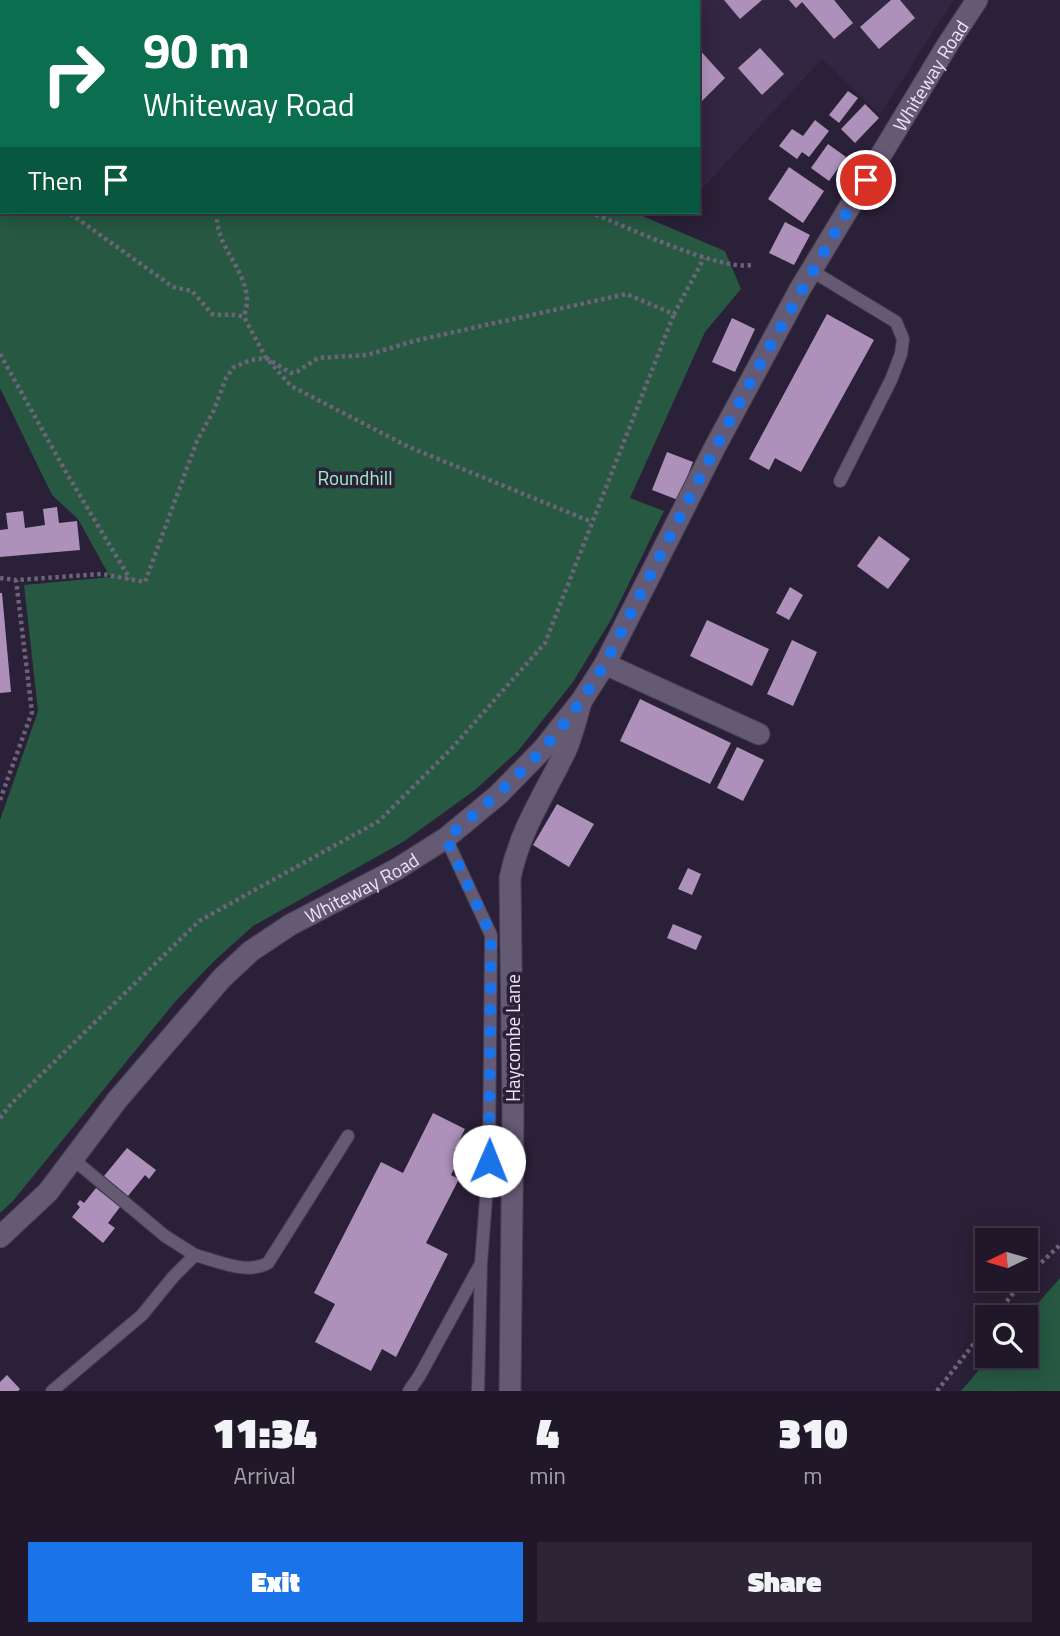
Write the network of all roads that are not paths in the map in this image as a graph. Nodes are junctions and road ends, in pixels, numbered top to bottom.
1 (977, 0) edge
2 (812, 271) junction
3 (840, 481) dead end
4 (604, 664) junction
5 (582, 700) junction
6 (759, 734) dead end
7 (446, 838) junction
8 (348, 1136) dead end
9 (74, 1160) junction
10 (0, 1237) edge
11 (195, 1255) junction
12 (481, 1263) junction
13 (52, 1391) edge
14 (408, 1391) edge
15 (478, 1391) edge
16 (510, 1391) edge

1 - 2 street, Whiteway Road
2 - 3 lane
2 - 4 street, Whiteway Road
4 - 5 street, Whiteway Road
4 - 6 street
5 - 7 street, Whiteway Road
5 - 16 street, Haycombe Lane
7 - 9 street, Whiteway Road
7 - 12 lane
8 - 11 lane
9 - 10 street, Whiteway Road
9 - 11 lane
11 - 13 lane
12 - 14 lane
12 - 15 lane

